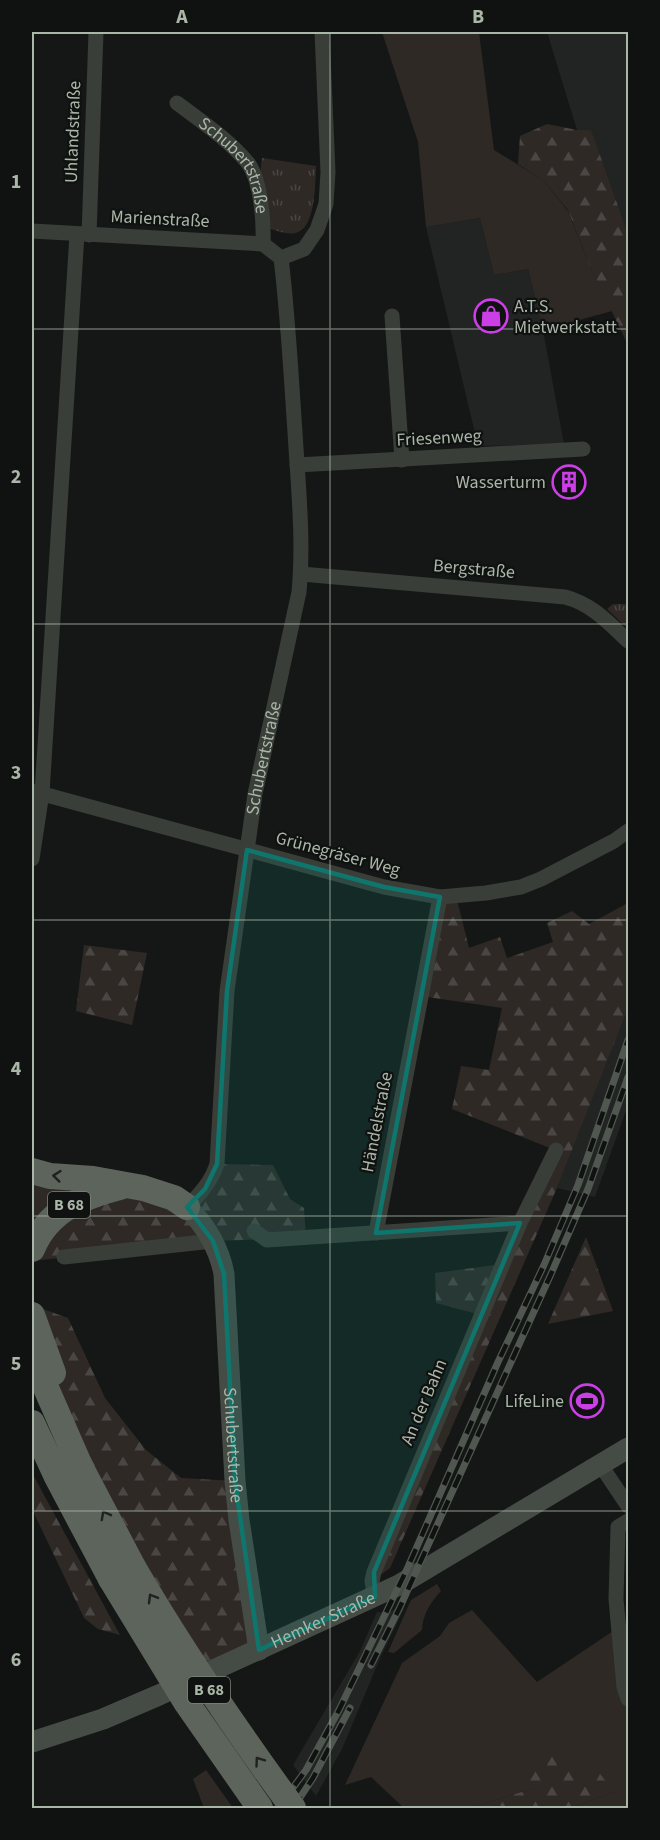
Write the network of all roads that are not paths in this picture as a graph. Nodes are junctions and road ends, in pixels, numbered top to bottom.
1 (96, 32) edge
2 (322, 32) edge
3 (177, 103) dead end
4 (32, 231) edge
5 (83, 234) junction
6 (263, 244) junction
7 (281, 258) junction
8 (392, 316) dead end
9 (583, 449) dead end
10 (402, 459) junction
11 (297, 465) junction
12 (301, 574) junction
13 (628, 641) edge
14 (37, 792) edge
15 (628, 831) edge
16 (248, 850) junction
17 (32, 859) edge
18 (440, 897) junction
19 (556, 1150) dead end
20 (32, 1171) edge
21 (124, 1186) junction
22 (187, 1207) junction
23 (520, 1223) junction
24 (254, 1231) dead end
25 (376, 1233) junction
26 (213, 1241) junction
27 (32, 1249) edge
28 (64, 1257) dead end
29 (32, 1315) edge
30 (32, 1356) edge
31 (32, 1423) edge
32 (62, 1429) junction
33 (628, 1448) edge
34 (32, 1452) edge
35 (600, 1464) junction
36 (57, 1477) junction
37 (628, 1506) edge
38 (628, 1521) edge
39 (375, 1597) junction
40 (259, 1650) junction
41 (628, 1699) edge
42 (32, 1742) edge
43 (260, 1809) edge
44 (293, 1809) edge

1 - 5 street, Uhlandstraße
2 - 7 street
3 - 6 street, Schubertstraße
4 - 5 street, Marienstraße
5 - 6 street, Marienstraße
5 - 14 street, Uhlandstraße
6 - 7 street
7 - 11 street, Schubertstraße
8 - 10 street
9 - 10 street, Friesenweg
10 - 11 street, Friesenweg
11 - 12 street, Schubertstraße
12 - 13 street, Bergstraße
12 - 16 street, Schubertstraße
14 - 16 street, Grünegräser Weg
14 - 17 street, Uhlandstraße
15 - 18 street, Grünegräser Weg
16 - 18 street, Grünegräser Weg
16 - 22 street, Schubertstraße
18 - 25 street, Händelstraße
19 - 23 street, An der Bahn
21 -> 20 highway, B 68
21 - 22 highway, B 68
21 - 27 highway, B 68
22 - 26 main road, Schubertstraße
23 - 25 street
23 - 39 street, An der Bahn
24 - 25 street
26 - 28 street
26 - 40 main road, Schubertstraße
29 - 32 highway, B 68
30 - 32 highway, B 68
31 - 36 highway, B 68
44 -> 32 highway, B 68, bridge
33 - 35 main road, Hemker Straße
34 - 36 highway, B 68
35 - 37 street
35 - 39 main road, Hemker Straße
36 - 43 highway, B 68, bridge
38 - 41 street
39 - 40 main road, Hemker Straße
40 - 42 main road, Hemker Straße

